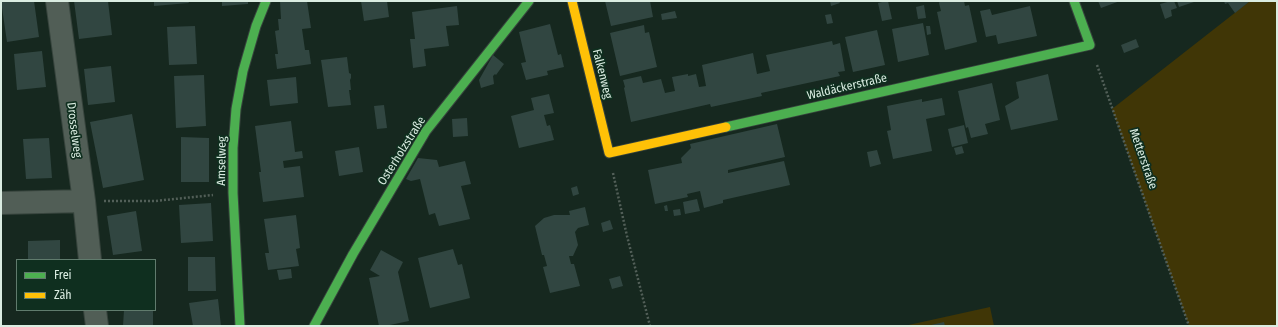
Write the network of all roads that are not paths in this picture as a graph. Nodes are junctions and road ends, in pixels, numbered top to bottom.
1 (57, 1) edge
2 (266, 1) edge
3 (529, 1) edge
4 (572, 1) edge
5 (1074, 1) edge
6 (609, 153) joint
7 (84, 201) junction
8 (1, 203) edge
9 (90, 259) edge
10 (95, 311) edge
11 (97, 326) edge
12 (240, 326) edge
13 (314, 326) edge

1 - 7 street, Drosselweg
2 - 12 street, Amselweg
3 - 13 street, Osterholzstraße
4 - 6 street, Falkenweg
5 - 6 street, Waldäckerstraße
7 - 8 street
7 - 9 street, Drosselweg
10 - 11 street

